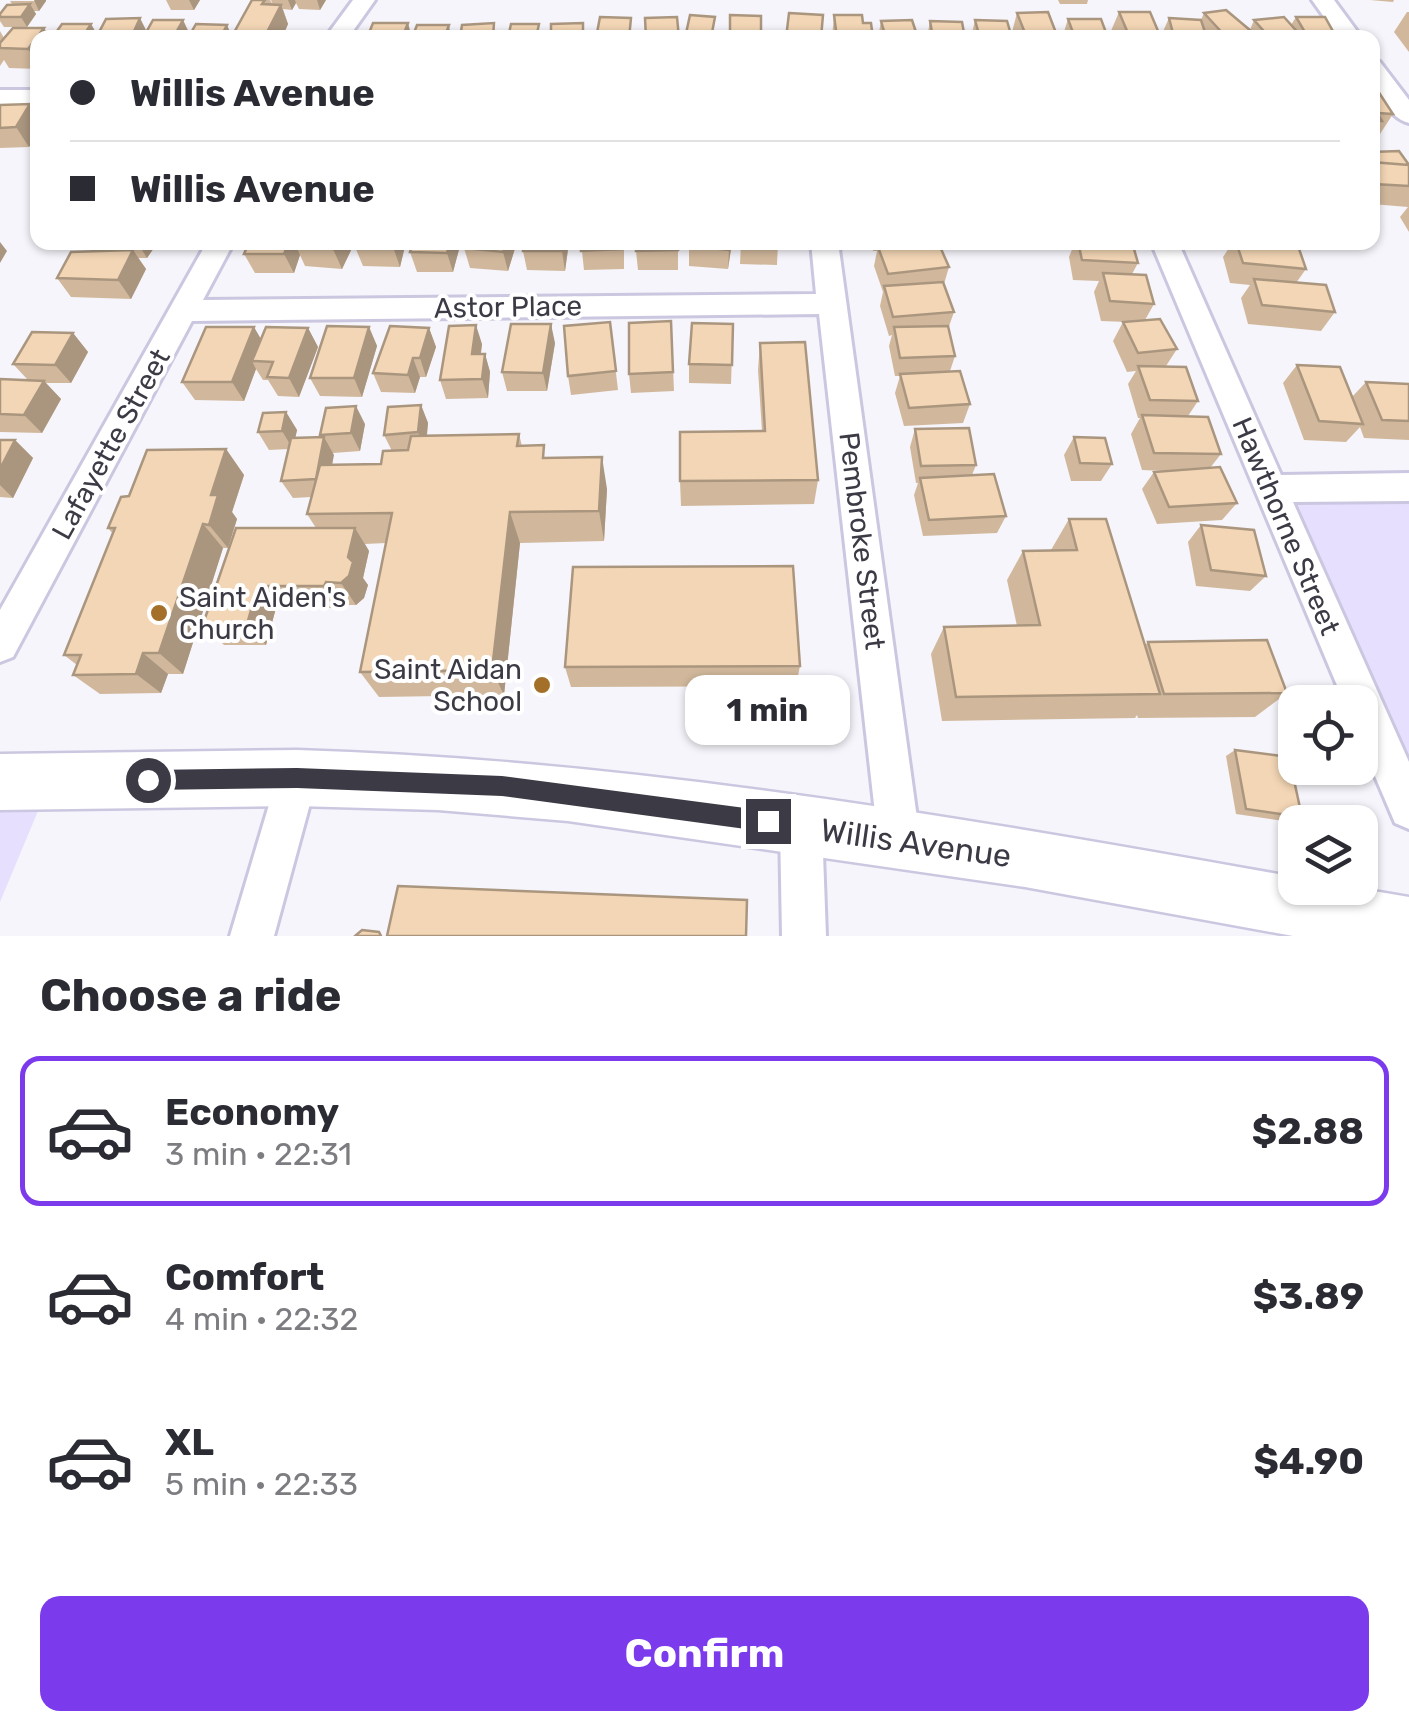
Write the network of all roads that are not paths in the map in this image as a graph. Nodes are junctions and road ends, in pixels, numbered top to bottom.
1 (364, 0) edge
2 (1324, 0) edge
3 (342, 30) edge
4 (1345, 30) edge
5 (1385, 80) edge
6 (0, 97) edge
7 (30, 97) edge
8 (1409, 116) edge
9 (217, 250) edge
10 (825, 250) edge
11 (1167, 250) edge
12 (832, 304) junction
13 (184, 311) junction
14 (1409, 487) edge
15 (1270, 489) junction
16 (0, 644) edge
17 (297, 778) junction
18 (0, 782) edge
19 (1409, 809) edge
20 (802, 826) junction
21 (899, 840) junction
22 (1353, 927) edge
23 (1409, 927) edge
24 (252, 936) edge
25 (804, 936) edge

1 - 3 street
2 - 4 street
5 - 8 street
6 - 7 street
9 - 13 street, Lafayette Street
10 - 12 street, Pembroke Street
11 - 15 street, Hawthorne Street
12 - 13 street, Astor Place
12 - 21 street, Pembroke Street
13 - 16 street, Lafayette Street
14 - 15 street
15 - 19 street, Hawthorne Street
17 - 18 main road, Willis Avenue
17 - 20 main road, Willis Avenue
17 - 24 street
20 - 21 main road, Willis Avenue
20 - 25 street
21 - 22 main road, Willis Avenue
22 - 23 main road, Willis Avenue

